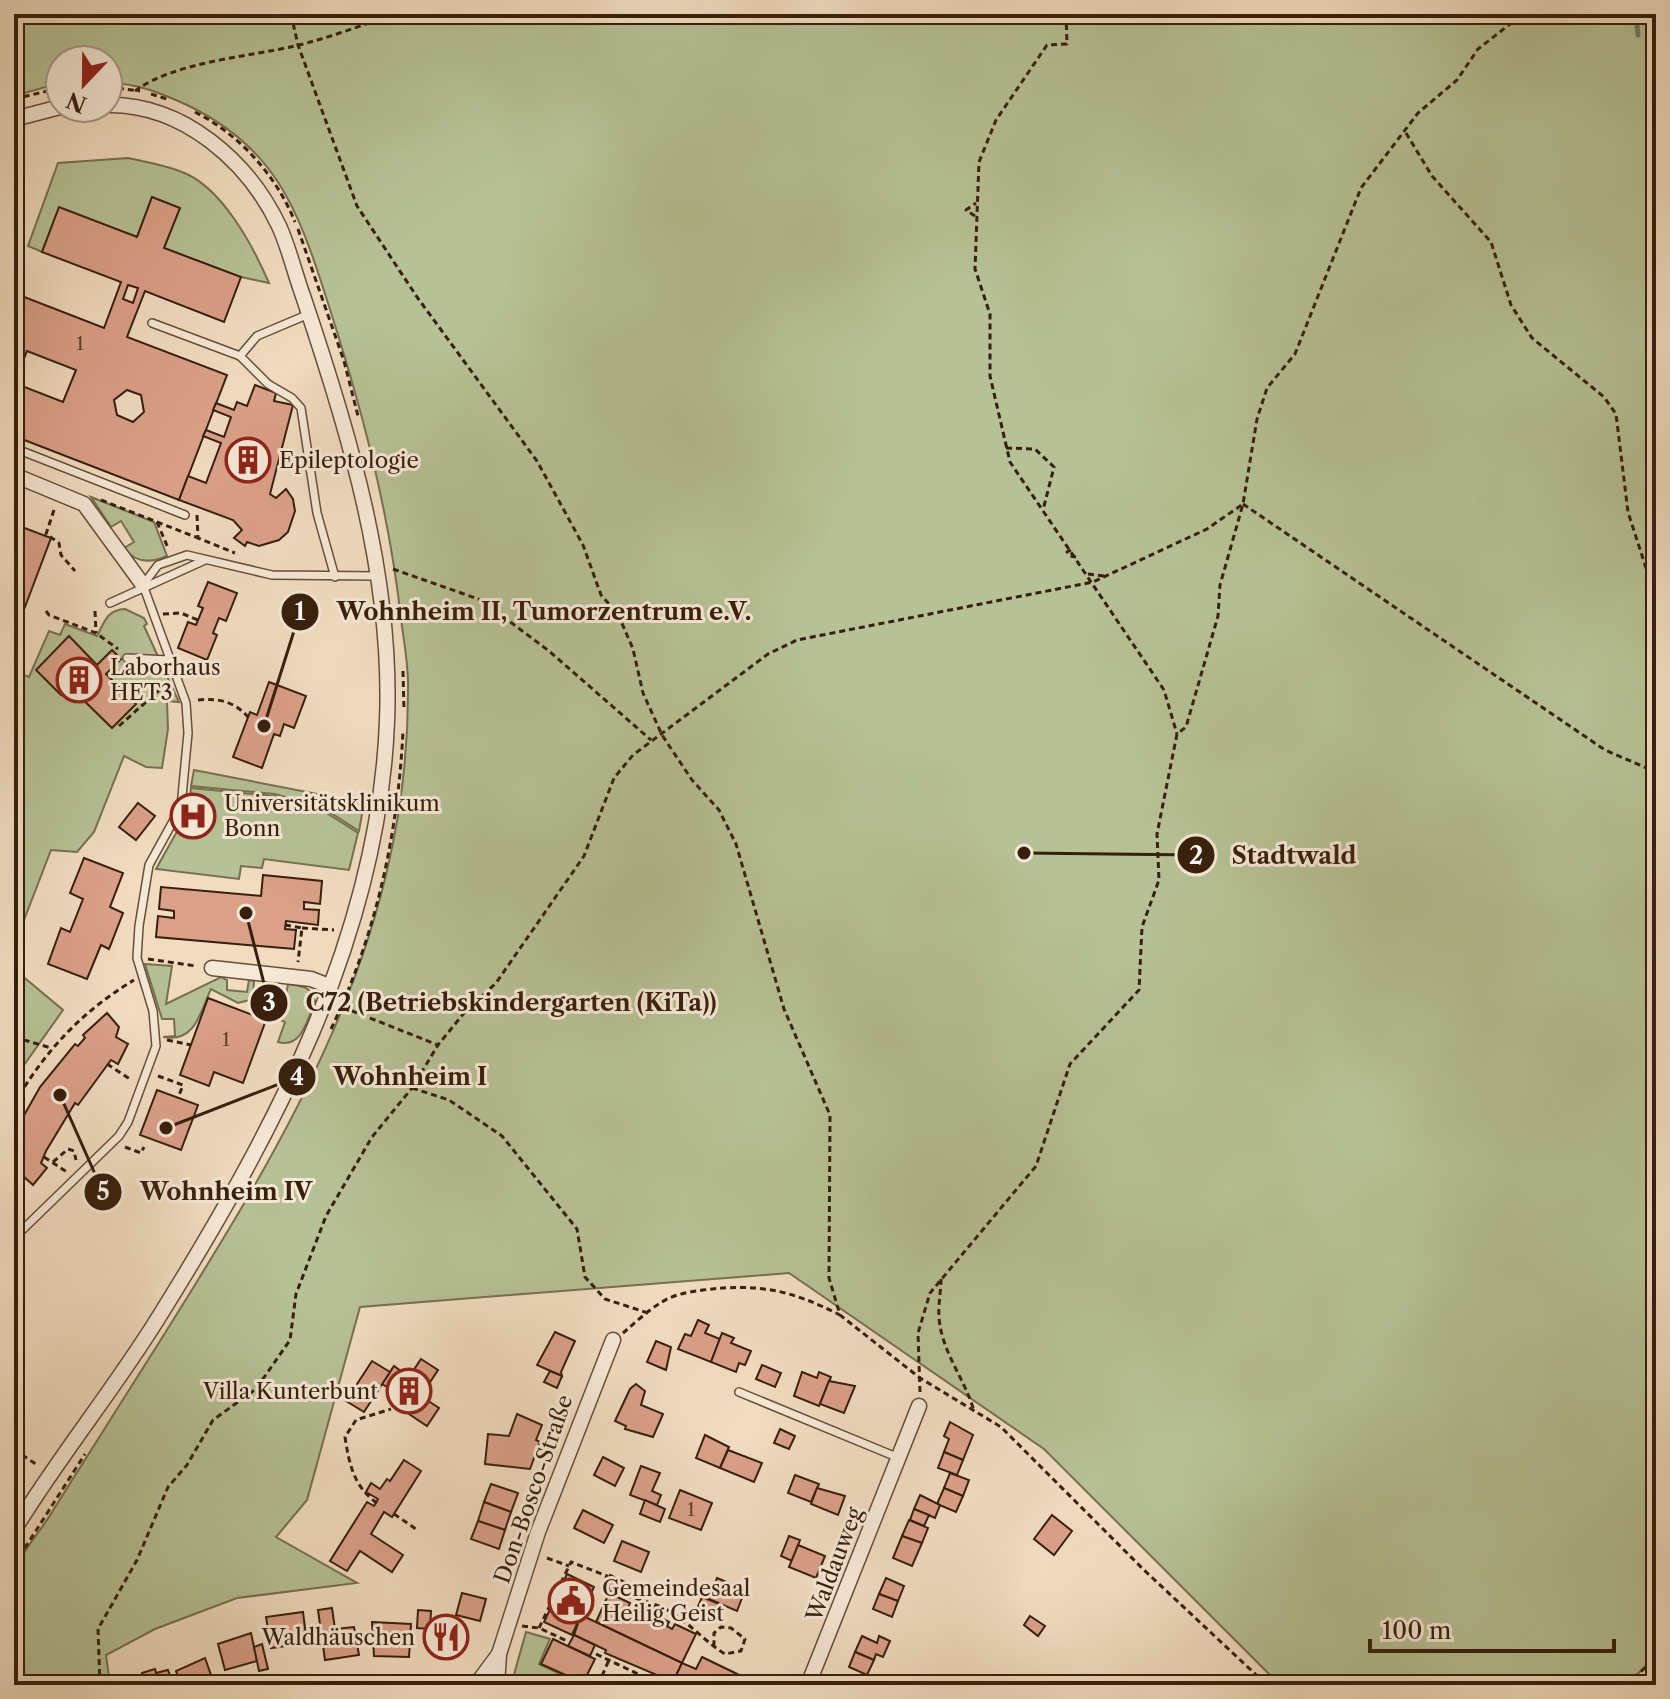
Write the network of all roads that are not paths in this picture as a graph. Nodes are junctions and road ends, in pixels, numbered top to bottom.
1 (124, 105) edge
2 (44, 111) edge
3 (14, 119) edge
4 (309, 314) junction
5 (152, 323) dead end
6 (240, 356) junction
7 (14, 448) edge
8 (14, 475) edge
9 (185, 515) dead end
10 (205, 560) junction
11 (378, 576) junction
12 (335, 577) junction
13 (143, 585) junction
14 (110, 603) dead end
15 (124, 655) road end
16 (169, 660) junction
17 (212, 968) road end
18 (329, 986) junction
19 (14, 1238) edge
20 (613, 1340) road end
21 (739, 1392) dead end
22 (919, 1406) road end
23 (899, 1458) junction
24 (14, 1530) edge
25 (499, 1654) junction
26 (476, 1685) edge
27 (497, 1685) edge
28 (808, 1685) edge

1 - 4 street
2 - 3 street
4 - 6 lane
4 - 11 street
5 - 6 lane
6 - 12 lane
7 - 9 lane
8 - 13 street
10 - 12 lane
10 - 13 lane
10 - 13 lane
11 - 12 lane
11 - 18 street
13 - 14 lane
13 - 16 lane
15 - 16 lane
16 - 19 lane
17 - 18 street
18 - 24 street
20 - 25 street, Don-Bosco-Straße
21 - 23 lane
22 - 23 street, Waldauweg
23 - 28 street, Waldauweg
25 - 26 street, Don-Bosco-Straße
25 - 27 street, Don-Bosco-Straße

